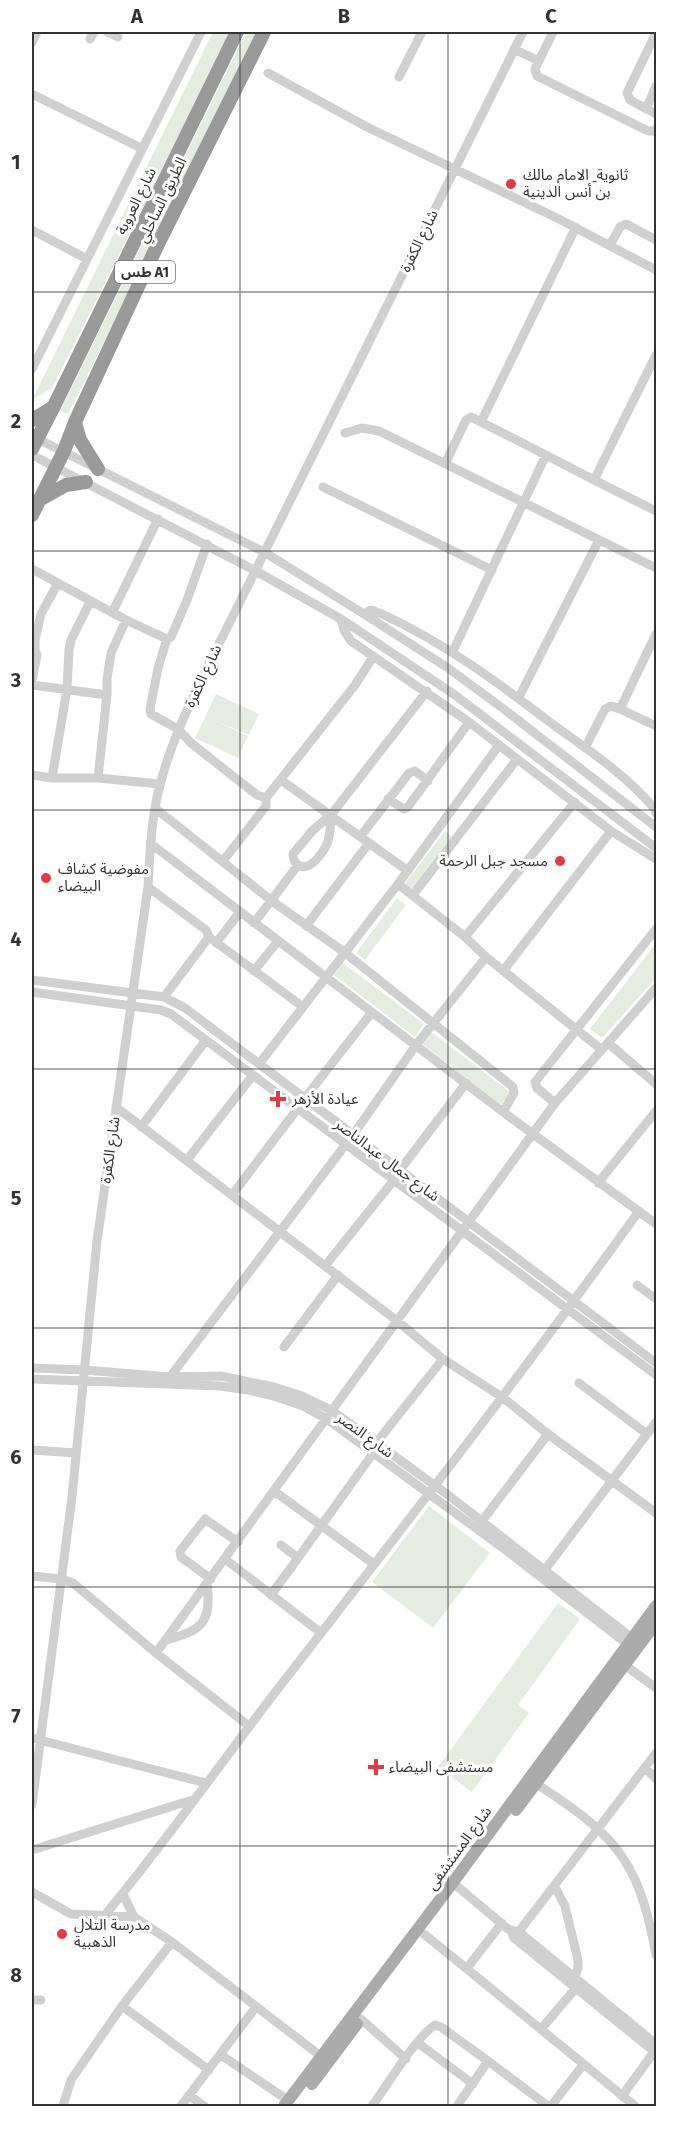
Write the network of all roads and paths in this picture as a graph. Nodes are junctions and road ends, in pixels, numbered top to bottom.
1 (37, 32) edge
2 (107, 32) edge
3 (201, 32) edge
4 (237, 32) edge
5 (264, 32) edge
6 (422, 32) edge
7 (523, 32) edge
8 (553, 32) edge
9 (657, 33) edge
10 (118, 37) dead end
11 (32, 43) edge
12 (514, 49) junction
13 (539, 61) junction
14 (268, 73) dead end
15 (399, 77) dead end
16 (656, 90) edge
17 (32, 94) edge
18 (646, 109) junction
19 (657, 114) edge
20 (657, 129) edge
21 (141, 148) junction
22 (454, 168) junction
23 (576, 227) junction
24 (32, 230) edge
25 (657, 240) edge
26 (610, 245) junction
27 (87, 259) junction
28 (657, 270) edge
29 (657, 355) edge
30 (32, 369) edge
31 (56, 404) junction
32 (32, 420) edge
33 (75, 422) junction
34 (481, 422) junction
35 (345, 434) dead end
36 (33, 441) edge
37 (64, 451) junction
38 (32, 455) edge
39 (546, 455) junction
40 (445, 464) junction
41 (56, 467) junction
42 (98, 469) junction
43 (594, 480) junction
44 (86, 482) junction
45 (323, 487) dead end
46 (39, 500) junction
47 (524, 503) junction
48 (657, 511) edge
49 (32, 515) edge
50 (158, 519) junction
51 (599, 540) junction
52 (207, 544) junction
53 (264, 552) junction
54 (657, 568) edge
55 (32, 569) edge
56 (254, 570) junction
57 (492, 570) junction
58 (58, 583) junction
59 (90, 602) junction
60 (112, 613) junction
61 (364, 614) junction
62 (341, 619) junction
63 (126, 620) junction
64 (657, 634) edge
65 (167, 639) junction
66 (453, 651) junction
67 (373, 657) junction
68 (646, 657) junction
69 (657, 662) edge
70 (32, 680) edge
71 (32, 685) edge
72 (67, 689) junction
73 (427, 692) junction
74 (107, 695) junction
75 (519, 698) junction
76 (620, 709) junction
77 (469, 722) junction
78 (657, 726) edge
79 (178, 729) junction
80 (499, 745) junction
81 (585, 748) junction
82 (517, 759) junction
83 (32, 775) edge
84 (52, 778) junction
85 (98, 778) junction
86 (281, 780) junction
87 (428, 781) junction
88 (160, 784) junction
89 (266, 798) junction
90 (388, 799) junction
91 (575, 802) junction
92 (155, 808) junction
93 (657, 813) edge
94 (331, 814) junction
95 (657, 826) edge
96 (611, 831) junction
97 (360, 837) junction
98 (150, 843) junction
99 (369, 843) junction
100 (657, 848) edge
101 (657, 859) edge
102 (223, 861) junction
103 (298, 865) junction
104 (408, 871) junction
105 (398, 884) junction
106 (148, 887) junction
107 (413, 895) junction
108 (272, 901) junction
109 (240, 912) junction
110 (254, 924) junction
111 (306, 926) junction
112 (657, 929) edge
113 (465, 936) junction
114 (213, 940) junction
115 (278, 941) junction
116 (344, 952) junction
117 (486, 957) junction
118 (254, 971) junction
119 (503, 971) junction
120 (327, 977) junction
121 (32, 980) edge
122 (657, 988) edge
123 (32, 992) edge
124 (132, 992) junction
125 (164, 997) junction
126 (130, 1006) junction
127 (303, 1007) junction
128 (372, 1012) junction
129 (433, 1022) junction
130 (577, 1028) junction
131 (206, 1040) junction
132 (416, 1045) junction
133 (605, 1046) junction
134 (259, 1064) junction
135 (253, 1075) junction
136 (466, 1083) junction
137 (657, 1084) edge
138 (305, 1098) junction
139 (555, 1103) junction
140 (116, 1107) junction
141 (298, 1108) junction
142 (657, 1111) edge
143 (503, 1112) junction
144 (141, 1127) junction
145 (534, 1134) junction
146 (353, 1135) junction
147 (346, 1144) junction
148 (187, 1160) junction
149 (400, 1170) junction
150 (394, 1180) junction
151 (598, 1183) junction
152 (232, 1195) junction
153 (639, 1211) junction
154 (470, 1223) junction
155 (657, 1224) edge
156 (463, 1232) junction
157 (280, 1233) junction
158 (325, 1266) junction
159 (338, 1275) junction
160 (637, 1285) dead end
161 (657, 1299) edge
162 (574, 1302) junction
163 (568, 1310) junction
164 (396, 1320) junction
165 (284, 1347) dead end
166 (443, 1359) junction
167 (657, 1363) edge
168 (32, 1368) edge
169 (84, 1370) junction
170 (657, 1375) edge
171 (170, 1377) junction
172 (32, 1379) edge
173 (83, 1382) junction
174 (579, 1383) dead end
175 (502, 1397) junction
176 (329, 1414) junction
177 (657, 1422) edge
178 (548, 1434) junction
179 (647, 1434) junction
180 (375, 1447) junction
181 (32, 1450) edge
182 (76, 1453) junction
183 (612, 1481) junction
184 (433, 1490) junction
185 (274, 1491) junction
186 (657, 1513) edge
187 (482, 1521) junction
188 (321, 1526) junction
189 (238, 1542) junction
190 (505, 1544) junction
191 (281, 1545) dead end
192 (298, 1558) junction
193 (225, 1559) junction
194 (374, 1564) junction
195 (544, 1571) junction
196 (32, 1576) edge
197 (62, 1579) junction
198 (209, 1581) junction
199 (271, 1595) junction
200 (657, 1606) edge
201 (657, 1623) edge
202 (321, 1633) junction
203 (165, 1640) junction
204 (635, 1643) junction
205 (156, 1653) junction
206 (621, 1662) junction
207 (657, 1688) edge
208 (249, 1726) junction
209 (36, 1738) edge
210 (657, 1753) edge
211 (645, 1768) junction
212 (657, 1779) edge
213 (533, 1781) junction
214 (206, 1783) junction
215 (193, 1800) junction
216 (32, 1805) edge
217 (597, 1828) junction
218 (32, 1850) edge
219 (458, 1887) junction
220 (555, 1887) junction
221 (32, 1892) edge
222 (123, 1894) junction
223 (105, 1915) junction
224 (134, 1917) junction
225 (653, 1919) edge
226 (505, 1926) junction
227 (424, 1934) junction
228 (516, 1935) junction
229 (172, 1942) junction
230 (657, 1955) edge
231 (467, 1968) junction
232 (574, 1977) junction
233 (576, 1988) junction
234 (122, 2006) junction
235 (256, 2007) junction
236 (361, 2019) junction
237 (541, 2029) junction
238 (418, 2043) junction
239 (656, 2050) edge
240 (221, 2055) junction
241 (321, 2057) junction
242 (406, 2059) junction
243 (488, 2061) junction
244 (583, 2065) junction
245 (209, 2070) junction
246 (473, 2084) junction
247 (189, 2095) junction
248 (622, 2096) junction
249 (289, 2105) edge
250 (63, 2106) edge
251 (181, 2106) edge
252 (204, 2106) edge
253 (372, 2106) edge
254 (456, 2106) edge
255 (550, 2106) edge
256 (635, 2106) edge

1 - 11 street
2 - 10 street
3 - 21 street
4 - 31 highway, شارع العروبة / طس A1
5 - 33 highway, الطريق الساحلي / طس A1
6 - 15 street
7 - 12 street, شارع الكفرة
8 - 13 street
9 - 18 street
12 - 13 street
12 - 22 street, شارع الكفرة
13 - 20 street
14 - 22 street
16 - 18 street
17 - 21 street
18 - 19 street
21 - 27 street
22 - 23 street
22 - 53 street, شارع الكفرة
23 - 26 street
23 - 34 street
24 - 27 street
25 - 26 street
26 - 28 street
27 - 30 street
29 - 43 street
31 - 32 highway
31 - 36 highway, شارع العروبة / طس A1
33 - 37 highway, الطريق الساحلي / طس A1
33 - 42 highway
34 - 39 street
34 - 40 street
35 - 40 street
36 - 37 street
37 - 41 highway, الطريق الساحلي / طس A1
37 - 42 street
38 - 41 street
39 - 43 street
39 - 47 street
40 - 47 street
41 - 44 street
41 - 46 highway, الطريق الساحلي / طس A1
42 - 53 street
43 - 48 street
44 - 46 highway
44 - 50 street
45 - 57 street
46 - 49 highway, الطريق الساحلي / طس A1
47 - 51 street
47 - 57 street
50 - 52 street
50 - 60 street
51 - 54 street
51 - 75 street
52 - 56 street
52 - 65 street
53 - 56 street, شارع الكفرة
53 - 61 street
55 - 58 street
56 - 62 street
56 - 79 street, شارع الكفرة
57 - 66 street
58 - 59 street
58 - 70 street
59 - 60 street
59 - 72 street
60 - 63 street
61 - 66 street
61 - 95 street
62 - 67 street
62 - 100 street
63 - 65 street
63 - 74 street
64 - 68 street
65 - 79 street
66 - 75 street
67 - 73 street
67 - 86 street
68 - 69 street
68 - 76 street
71 - 72 street
72 - 74 street
72 - 84 street
73 - 77 street
73 - 94 street
74 - 85 street
75 - 81 street
76 - 78 street
76 - 81 street
77 - 80 street
77 - 87 street
79 - 88 street, شارع الكفرة
79 - 89 street
80 - 82 street
80 - 104 street
81 - 93 street
82 - 91 street
82 - 107 street
83 - 84 street
84 - 85 street
85 - 88 street
86 - 89 street
86 - 94 street
87 - 90 street
87 - 90 street
88 - 92 street, شارع الكفرة
89 - 102 street
90 - 97 street
91 - 96 street
91 - 113 street
92 - 98 street, شارع الكفرة
92 - 102 street
94 - 97 street
94 - 103 street
94 - 103 street
96 - 101 street
96 - 119 street
97 - 99 street
98 - 106 street, شارع الكفرة
98 - 109 street
99 - 104 street
99 - 111 street
102 - 108 street
103 - 108 street
104 - 105 street
105 - 107 street
105 - 116 street
106 - 114 street
106 - 124 street, شارع الكفرة
107 - 113 street
108 - 110 street
108 - 111 street
109 - 110 street
109 - 114 street
110 - 115 street
111 - 116 street
112 - 130 street
113 - 117 street
114 - 118 street
114 - 125 street
115 - 118 street
115 - 120 street
116 - 120 street
116 - 129 street
117 - 119 street
117 - 129 street
118 - 127 street
119 - 130 street
120 - 127 street
120 - 128 street
121 - 124 street, شارع جمال عبدالناصر
122 - 133 street
123 - 126 street
124 - 125 street, شارع جمال عبدالناصر
124 - 126 street, شارع الكفرة
125 - 134 street, شارع جمال عبدالناصر
126 - 131 street
126 - 140 street, شارع الكفرة
127 - 134 street
128 - 132 street
128 - 138 street
129 - 132 street
129 - 143 street
130 - 133 street
130 - 139 street
131 - 135 street
131 - 144 street
132 - 136 street
132 - 146 street
133 - 137 street
133 - 139 street
134 - 138 street, شارع جمال عبدالناصر
135 - 141 street
135 - 148 street
136 - 143 street
136 - 149 street
138 - 146 street, شارع جمال عبدالناصر
139 - 145 street
140 - 144 street
140 - 169 street, شارع الكفرة
141 - 147 street
141 - 152 street
142 - 151 street
143 - 145 street
144 - 148 street
145 - 151 street
145 - 154 street
146 - 149 street, شارع جمال عبدالناصر
147 - 150 street
147 - 157 street
148 - 152 street
149 - 154 street, شارع جمال عبدالناصر
150 - 156 street
150 - 158 street
151 - 153 street
152 - 157 street
153 - 155 street
153 - 162 street
154 - 156 street
154 - 162 street, شارع جمال عبدالناصر
156 - 163 street
156 - 164 street
157 - 158 street
157 - 171 street
158 - 159 street
159 - 164 street
159 - 165 street
160 - 161 street
162 - 163 street
162 - 167 street, شارع جمال عبدالناصر
163 - 170 street
163 - 175 street
164 - 166 street
164 - 176 street
166 - 175 street
166 - 180 street
168 - 169 street, شارع النصر
169 - 171 street, شارع النصر
169 - 173 street, شارع الكفرة
171 - 176 street, شارع النصر
172 - 173 street, شارع النصر
173 - 176 street, شارع النصر
173 - 182 street, شارع الكفرة
174 - 179 street
175 - 178 street
175 - 184 street
176 - 180 street, شارع النصر
176 - 185 street
177 - 179 street
178 - 183 street
178 - 187 street
179 - 183 street
180 - 184 street, شارع النصر
180 - 188 street
181 - 182 street
182 - 197 street, شارع الكفرة
183 - 186 street
183 - 195 street
184 - 187 street, شارع النصر
184 - 190 street, شارع النصر
184 - 194 street
185 - 188 street
185 - 189 street
187 - 190 street, شارع النصر
188 - 192 street
188 - 194 street
189 - 193 street
189 - 198 street
190 - 195 street, شارع النصر
190 - 204 street, شارع النصر
191 - 192 street
192 - 199 street
193 - 198 street
193 - 199 street
194 - 202 street
195 - 204 street, شارع النصر
196 - 197 street
197 - 205 street
197 - 209 street, شارع الكفرة
198 - 203 street
198 - 203 street
199 - 202 street
200 - 204 main road, شارع المستشفى
201 - 204 main road, شارع المستشفى
202 - 208 street
203 - 205 street
204 - 206 main road, شارع المستشفى
205 - 208 street
206 - 207 street
206 - 213 main road, شارع المستشفى
208 - 214 street
209 - 214 street
209 - 216 street, شارع الكفرة
210 - 211 street
211 - 212 street
211 - 217 street
213 - 217 street
213 - 219 main road, شارع المستشفى
213 - 241 main road, شارع المستشفى
214 - 215 street
215 - 218 street
215 - 222 street
217 - 220 street
217 - 225 street
219 - 226 street
219 - 227 main road, شارع المستشفى
220 - 228 street
220 - 232 street
221 - 223 street
222 - 223 street
222 - 224 street
223 - 224 street
224 - 229 street
225 - 230 street
226 - 228 street
226 - 231 street
227 - 231 street
227 - 236 main road, شارع المستشفى
228 - 232 street
228 - 233 street
229 - 234 street
229 - 235 street
231 - 237 street
232 - 239 street
233 - 237 street
233 - 239 street
234 - 245 street
234 - 250 street
235 - 240 street
235 - 241 street
236 - 242 street
236 - 249 main road, شارع المستشفى
237 - 244 street
238 - 242 street
238 - 243 street
238 - 246 street
239 - 248 street
240 - 245 street
240 - 249 street
241 - 249 main road, شارع المستشفى
242 - 253 street
243 - 246 street
243 - 255 street
244 - 248 street
244 - 255 street
245 - 247 street
246 - 254 street
247 - 251 street
247 - 252 street
248 - 256 street

